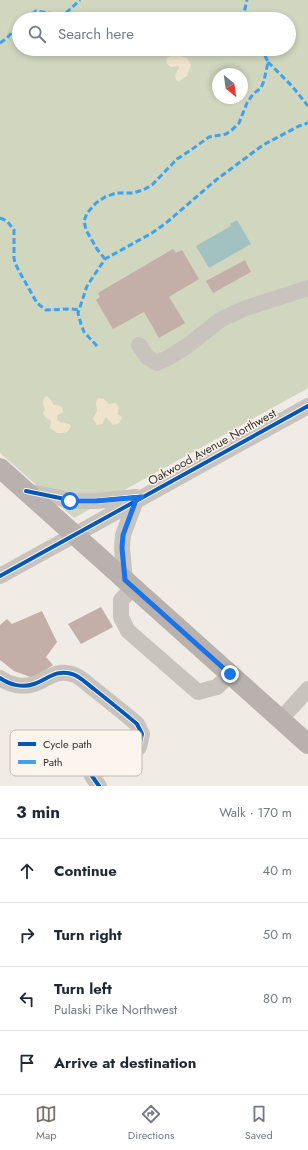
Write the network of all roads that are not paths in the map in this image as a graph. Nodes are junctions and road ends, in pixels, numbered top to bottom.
1 (308, 288) edge
2 (139, 345) dead end
3 (308, 406) edge
4 (0, 468) edge
5 (26, 491) junction
6 (139, 499) junction
7 (74, 534) junction
8 (0, 576) edge
9 (129, 584) junction
10 (230, 674) junction
11 (0, 678) edge
12 (308, 689) edge
13 (280, 719) junction
14 (140, 730) edge
15 (308, 744) edge
16 (92, 776) edge
17 (99, 786) edge

1 - 2 street
3 - 6 street, Oakwood Avenue Northwest
4 - 5 main road
5 - 6 street
5 - 7 main road
6 - 7 street, Oakwood Avenue Northwest
6 - 9 street
7 - 8 street, Oakwood Avenue Northwest
7 - 9 main road
9 - 10 main road
9 - 10 street
10 - 13 main road
11 - 14 street
12 - 13 street
13 - 15 main road
16 - 17 street

